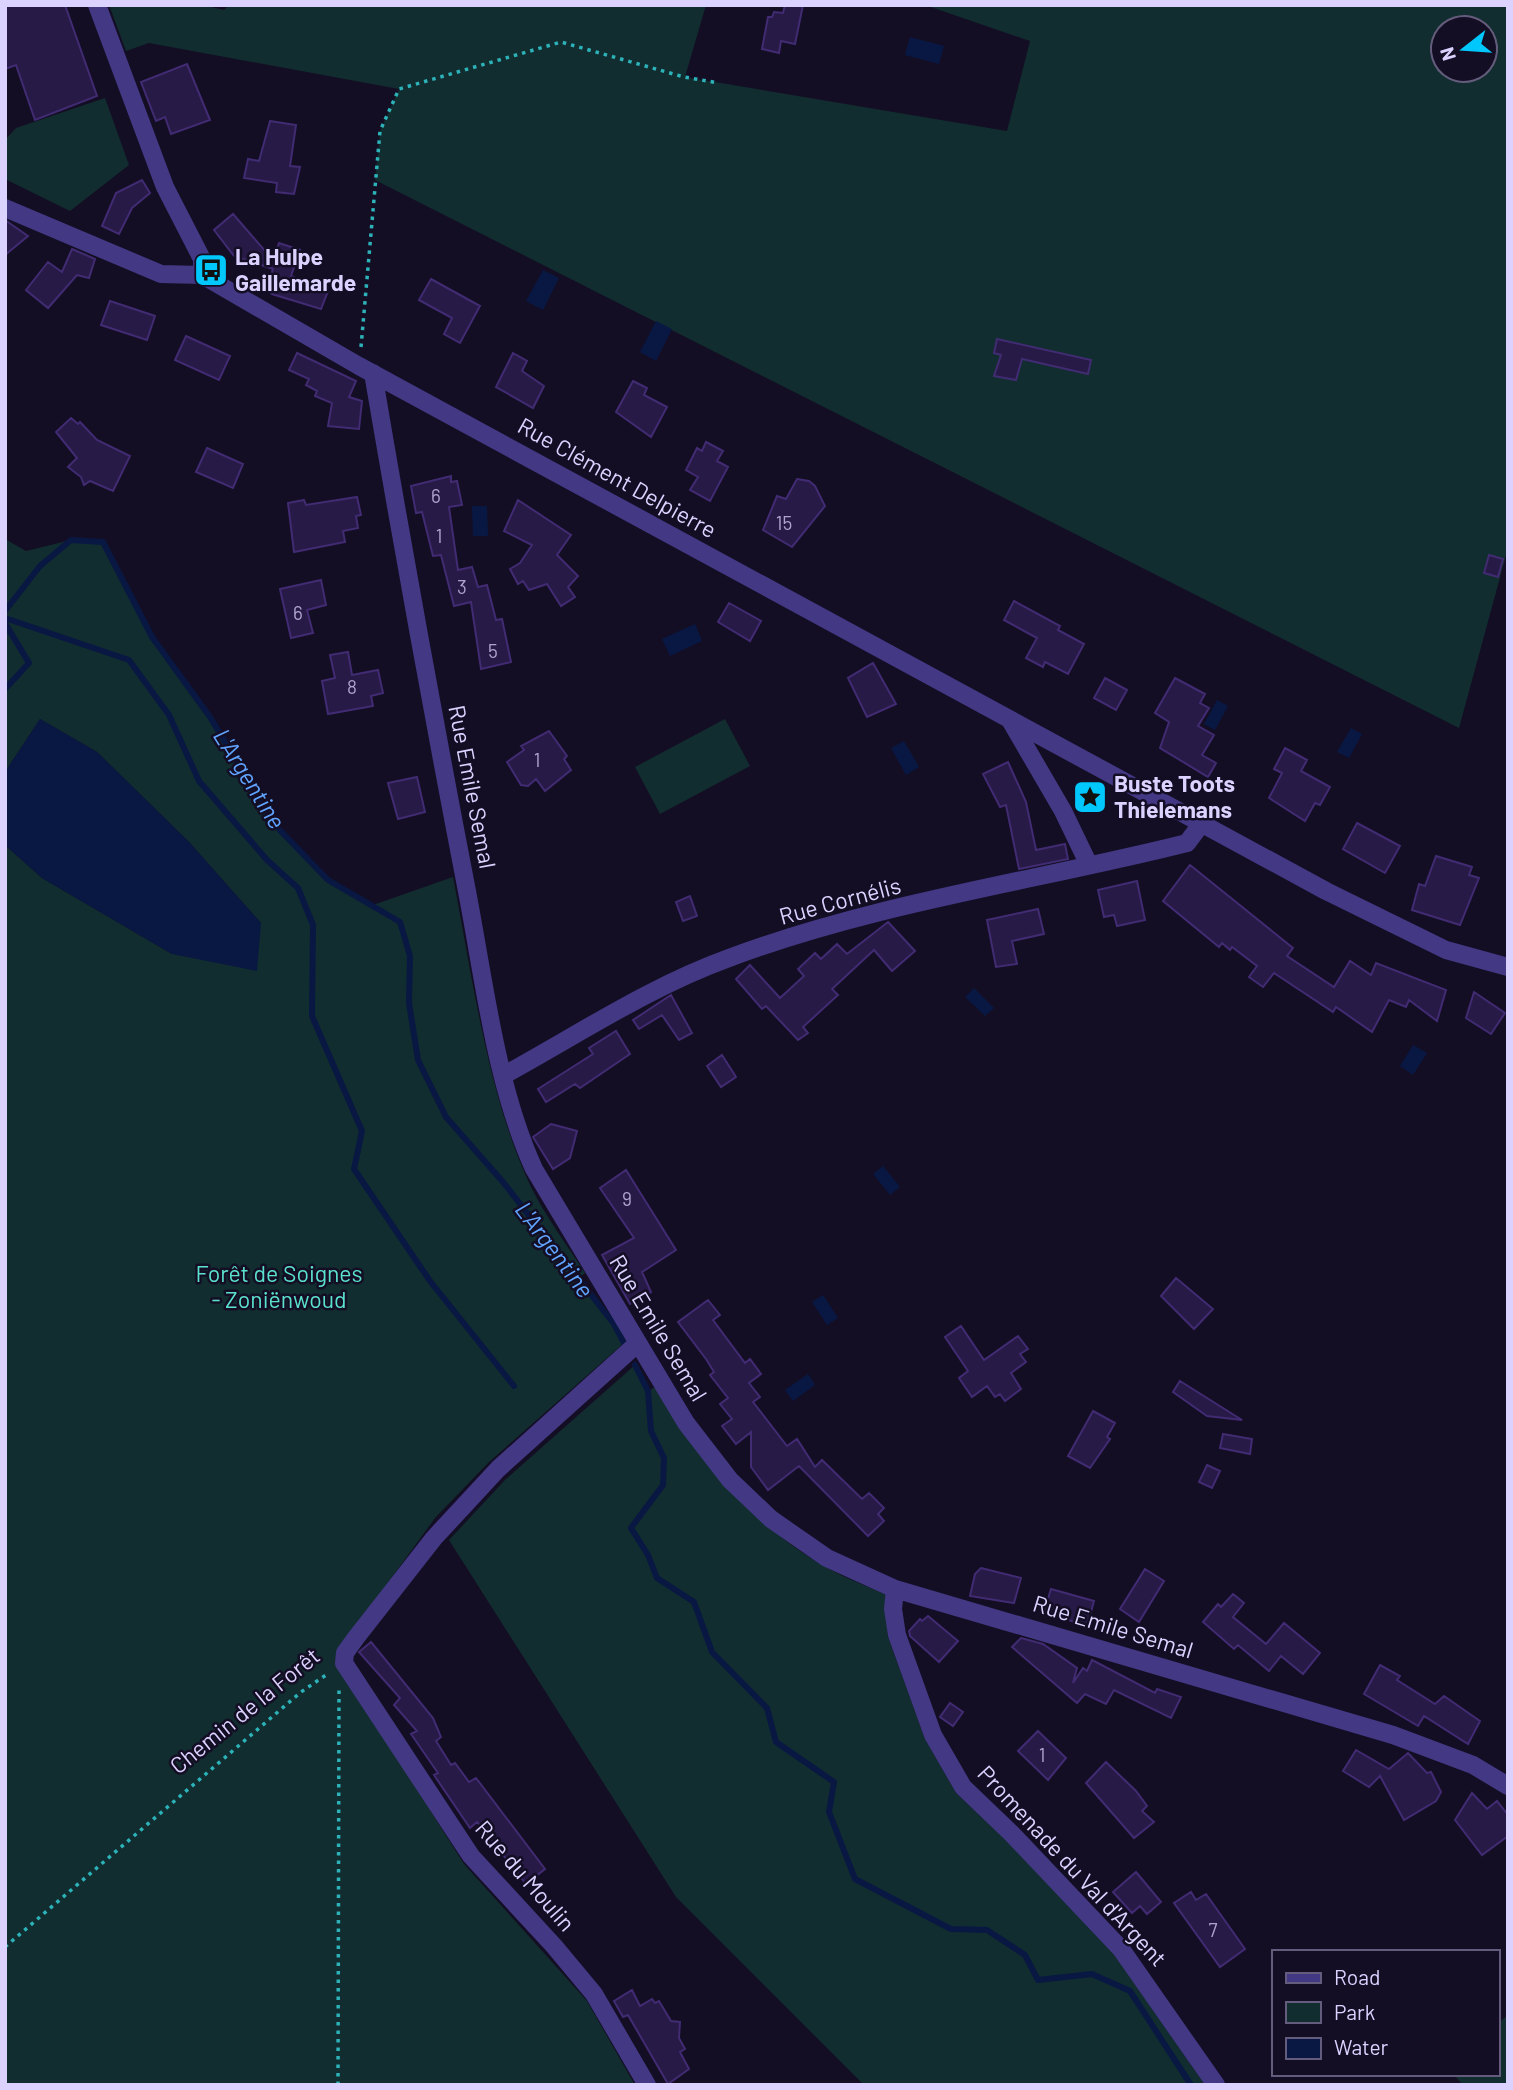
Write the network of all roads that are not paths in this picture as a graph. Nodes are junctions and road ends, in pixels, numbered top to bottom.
1 (97, 5) edge
2 (5, 208) edge
3 (202, 275) junction
4 (366, 370) junction
5 (1010, 720) junction
6 (1202, 822) junction
7 (1089, 865) junction
8 (1508, 967) edge
9 (504, 1075) junction
10 (638, 1343) junction
11 (895, 1589) junction
12 (344, 1663) joint
13 (1508, 1786) edge
14 (647, 2085) edge
15 (1216, 2085) edge

1 - 3 street
2 - 3 street
3 - 4 street, Rue Clément Delpierre
4 - 5 street, Rue Clément Delpierre
4 - 9 street, Rue Emile Semal
5 - 6 street, Rue Clément Delpierre
5 - 7 street
6 - 7 street, Rue Cornélis
6 - 8 street, Rue Clément Delpierre
7 - 9 street, Rue Cornélis
9 - 10 street, Rue Emile Semal
10 - 11 street, Rue Emile Semal
10 - 12 street, Chemin de la Forêt
11 - 13 street, Rue Emile Semal
11 - 15 street, Promenade du Val d'Argent
12 - 14 street, Rue du Moulin

